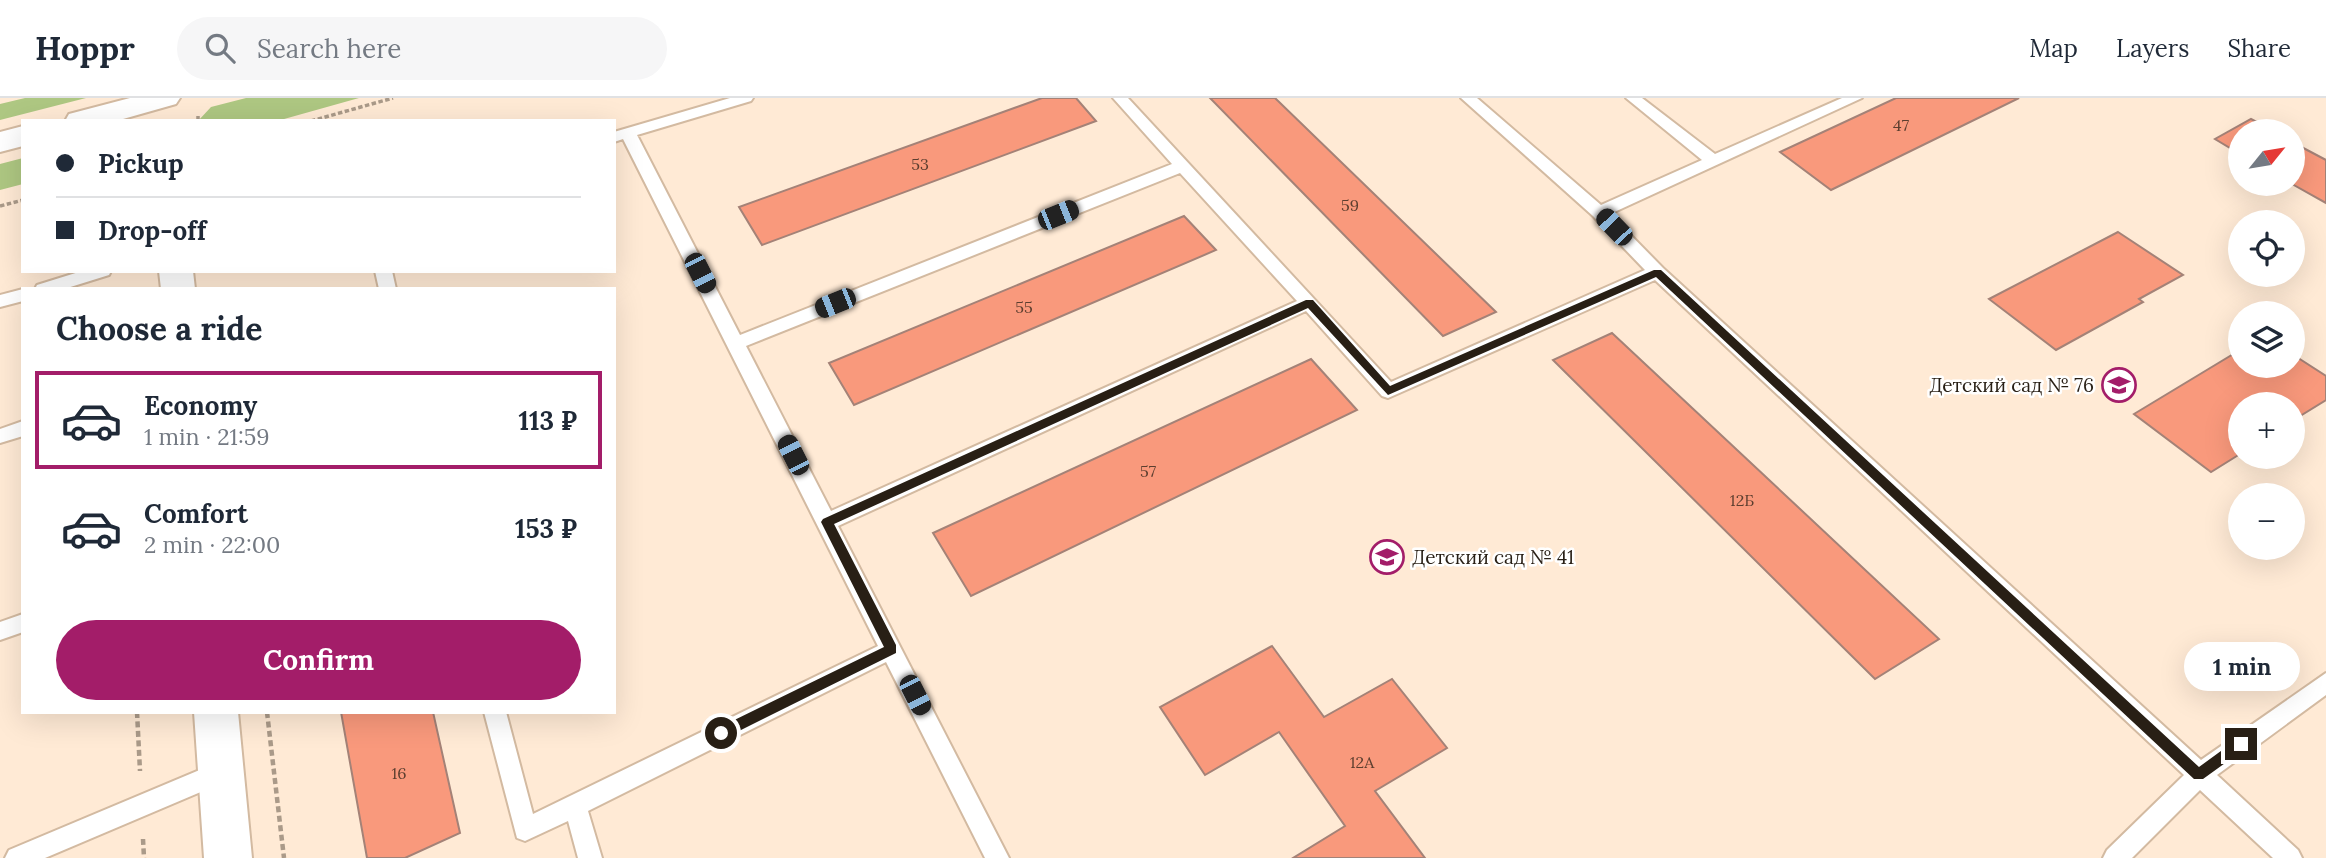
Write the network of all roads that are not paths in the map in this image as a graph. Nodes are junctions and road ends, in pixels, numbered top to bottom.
1 (167, 98) edge
2 (746, 98) edge
3 (1120, 98) edge
4 (1468, 98) edge
5 (1633, 98) edge
6 (1855, 98) edge
7 (88, 119) edge
8 (167, 119) edge
9 (621, 135) edge
10 (21, 137) edge
11 (0, 142) edge
12 (1714, 160) junction
13 (1183, 166) junction
14 (1599, 212) junction
15 (1657, 272) junction
16 (96, 273) edge
17 (50, 287) edge
18 (21, 296) edge
19 (0, 302) edge
20 (1309, 303) junction
21 (736, 343) junction
22 (21, 429) edge
23 (0, 436) edge
24 (827, 522) junction
25 (21, 624) edge
26 (0, 631) edge
27 (892, 649) junction
28 (2326, 682) edge
29 (216, 714) edge
30 (496, 714) edge
31 (221, 772) junction
32 (2199, 775) junction
33 (575, 805) junction
34 (18, 858) edge
35 (228, 858) edge
36 (590, 858) edge
37 (997, 858) edge
38 (2115, 858) edge
39 (2290, 858) edge

1 - 7 street
1 - 8 street
2 - 9 lane
3 - 13 lane
4 - 14 lane
5 - 12 lane
6 - 12 lane
9 - 21 lane
10 - 11 street
12 - 14 lane
13 - 20 lane
13 - 21 lane
14 - 15 lane
15 - 20 lane
15 - 32 lane
16 - 17 lane
18 - 19 lane
20 - 24 lane
21 - 24 lane
22 - 23 lane
24 - 27 lane
25 - 26 lane
27 - 33 lane
27 - 37 lane
28 - 32 lane
29 - 31 street
30 - 33 lane
31 - 34 lane
31 - 35 street
32 - 38 lane
32 - 39 lane
33 - 36 lane

